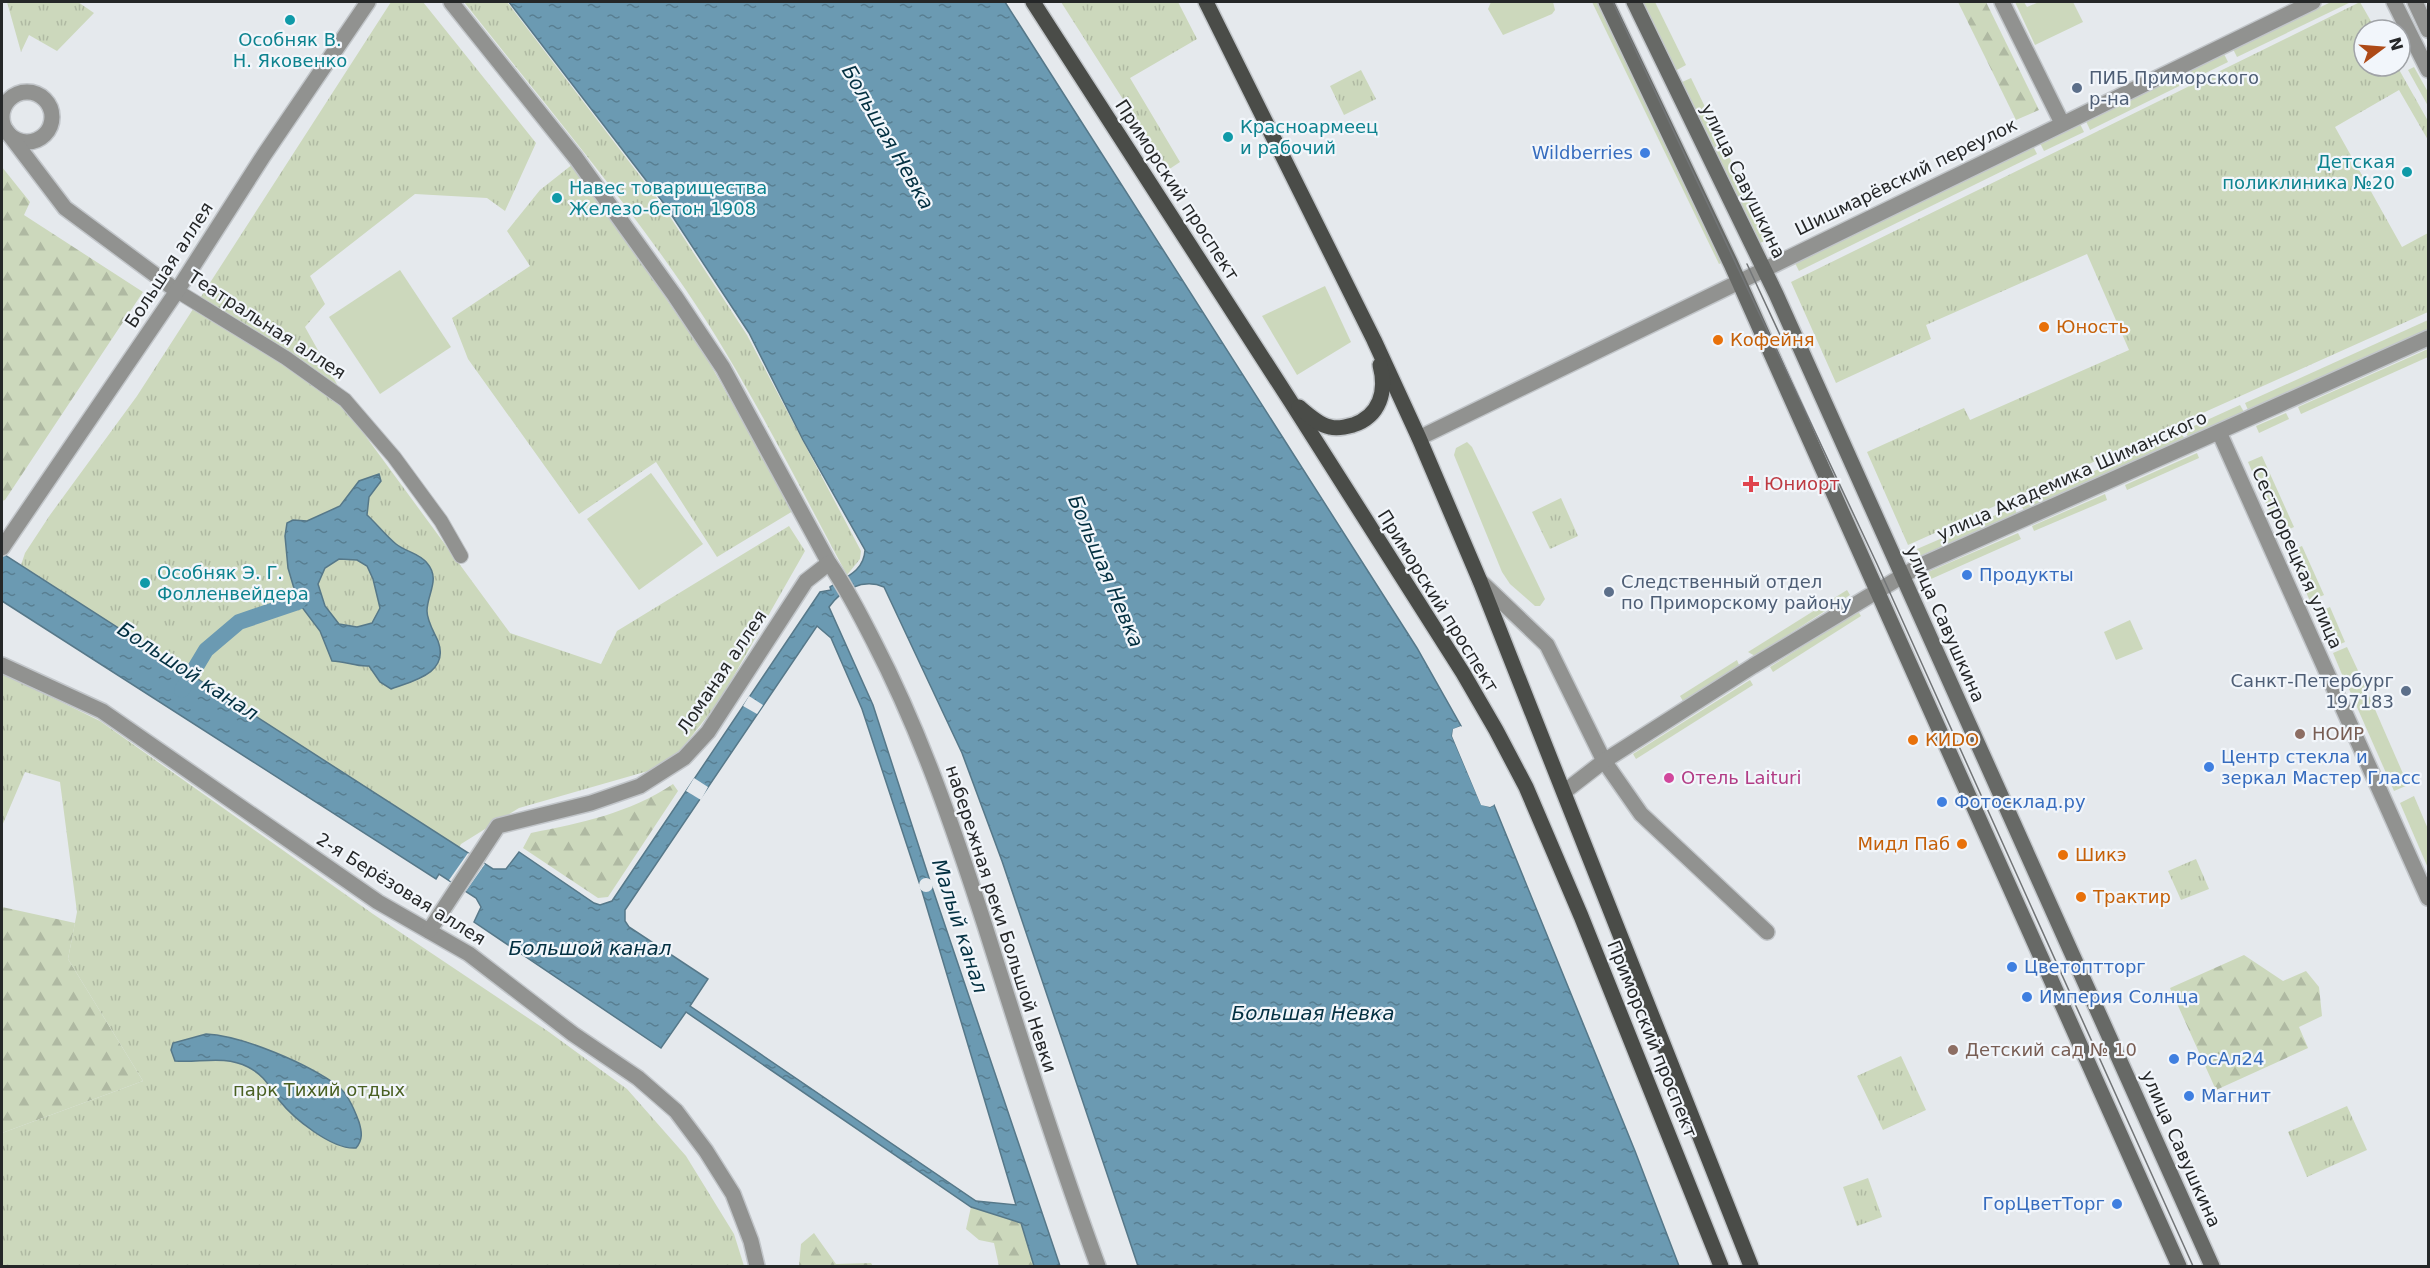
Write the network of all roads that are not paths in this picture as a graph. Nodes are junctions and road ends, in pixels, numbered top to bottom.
1 (368, 2) edge
2 (451, 2) edge
3 (1033, 2) edge
4 (1206, 2) edge
5 (1606, 2) edge
6 (1634, 2) edge
7 (2002, 2) edge
8 (2313, 2) edge
9 (2394, 2) edge
10 (2415, 2) edge
11 (2428, 30) edge
12 (2428, 70) edge
13 (2062, 123) junction
14 (5, 129) edge
15 (25, 148) junction
16 (1763, 268) junction
17 (1737, 281) junction
18 (177, 291) junction
19 (2428, 338) edge
20 (1374, 340) junction
21 (1292, 402) junction
22 (2219, 432) junction
23 (1419, 438) junction
24 (2, 548) edge
25 (461, 556) dead end
26 (829, 563) junction
27 (1903, 575) junction
28 (1480, 581) junction
29 (1876, 590) junction
30 (2, 665) edge
31 (1604, 761) junction
32 (1564, 792) junction
33 (2428, 898) edge
34 (429, 931) junction
35 (1767, 932) dead end
36 (1748, 1260) edge
37 (757, 1266) edge
38 (1098, 1266) edge
39 (1721, 1266) edge
40 (1758, 1266) edge
41 (2179, 1266) edge
42 (2212, 1266) edge

1 - 18 street, Большая аллея
2 - 26 street, набережная реки Большой Невки
3 - 21 main road, Приморский проспект
4 - 20 main road, Приморский проспект
5 - 17 main road
6 - 16 main road, улица Савушкина
7 - 13 street
8 - 13 street, Шишмарёвский переулок
9 - 12 street
10 - 11 street
13 - 16 street, Шишмарёвский переулок
14 - 15 street, Театральная аллея
14 - 15 street
15 - 18 street, Театральная аллея
16 - 17 street, Шишмарёвский переулок
16 - 27 main road, улица Савушкина
17 - 23 street, Шишмарёвский переулок
17 - 29 main road
18 - 24 street, Большая аллея
18 - 25 street, Театральная аллея
19 - 22 street, улица Академика Шиманского
20 - 21 main road
20 - 23 main road, Приморский проспект
21 - 39 main road, Приморский проспект
22 - 27 street, улица Академика Шиманского
22 - 33 street, Сестрорецкая улица
23 - 28 main road, Приморский проспект
26 - 34 street, Ломаная аллея
26 - 38 street, набережная реки Большой Невки
27 - 29 street, улица Академика Шиманского
27 - 42 main road, улица Савушкина
28 - 31 street, Приморский проспект
28 - 32 main road, Приморский проспект
29 - 31 street, улица Академика Шиманского
29 - 41 main road
30 - 34 street, 2-я Берёзовая аллея
31 - 32 street, улица Академика Шиманского
31 - 35 street, Приморский проспект
32 - 36 main road, Приморский проспект
34 - 37 street, 2-я Берёзовая аллея
36 - 40 main road

